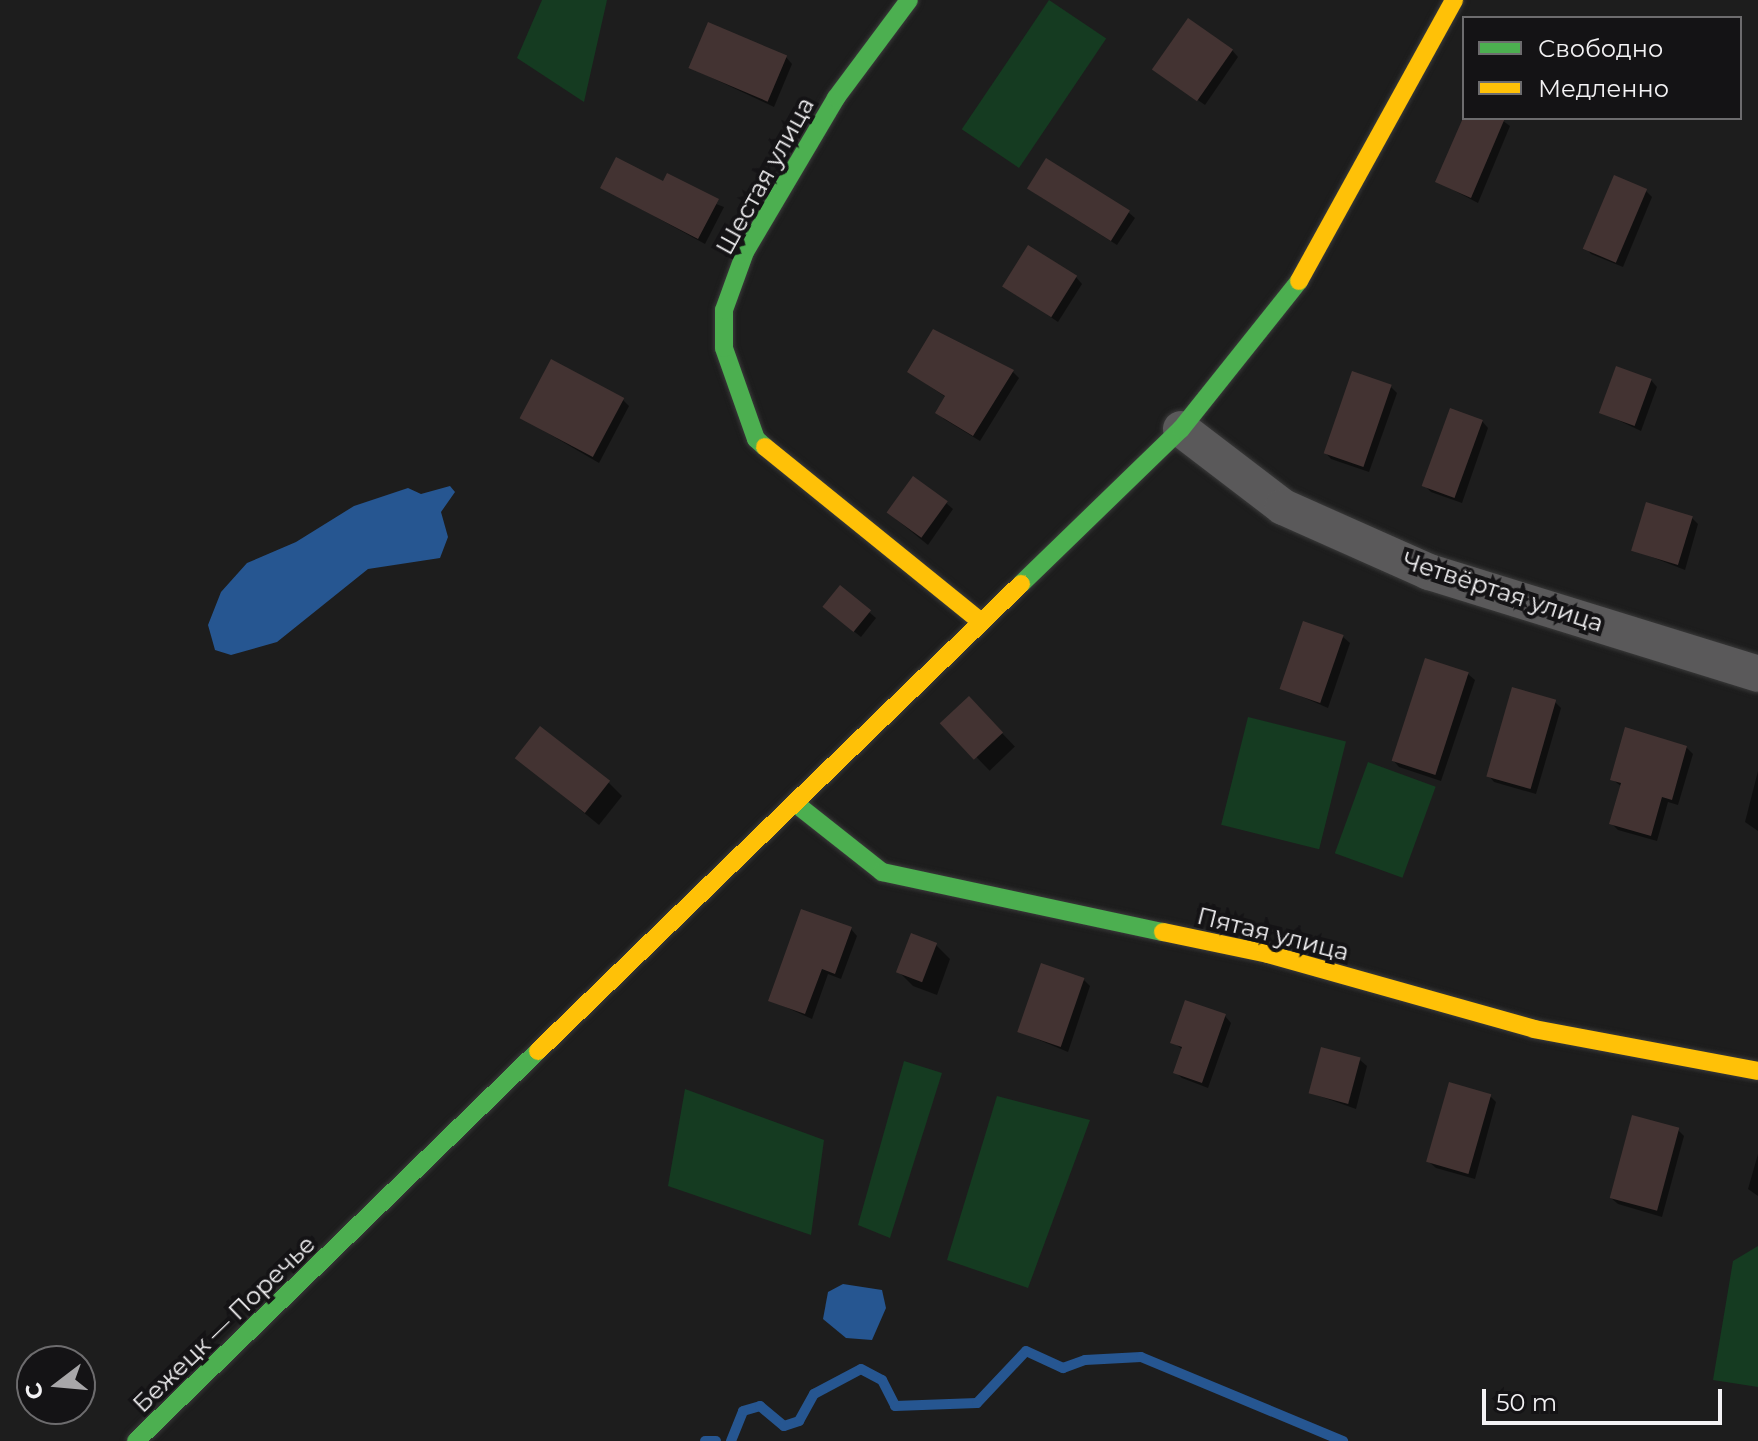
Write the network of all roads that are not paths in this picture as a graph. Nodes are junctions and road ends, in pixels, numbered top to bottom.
1 (909, 0) edge
2 (1454, 0) edge
3 (1181, 429) junction
4 (981, 622) junction
5 (1758, 674) edge
6 (796, 804) junction
7 (1758, 1071) edge
8 (136, 1441) edge

1 - 4 street, Шестая улица
2 - 3 street, Бежецк — Поречье
3 - 4 street, Бежецк — Поречье
3 - 5 street, Четвёртая улица
4 - 6 street, Бежецк — Поречье
6 - 7 street, Пятая улица
6 - 8 street, Бежецк — Поречье

